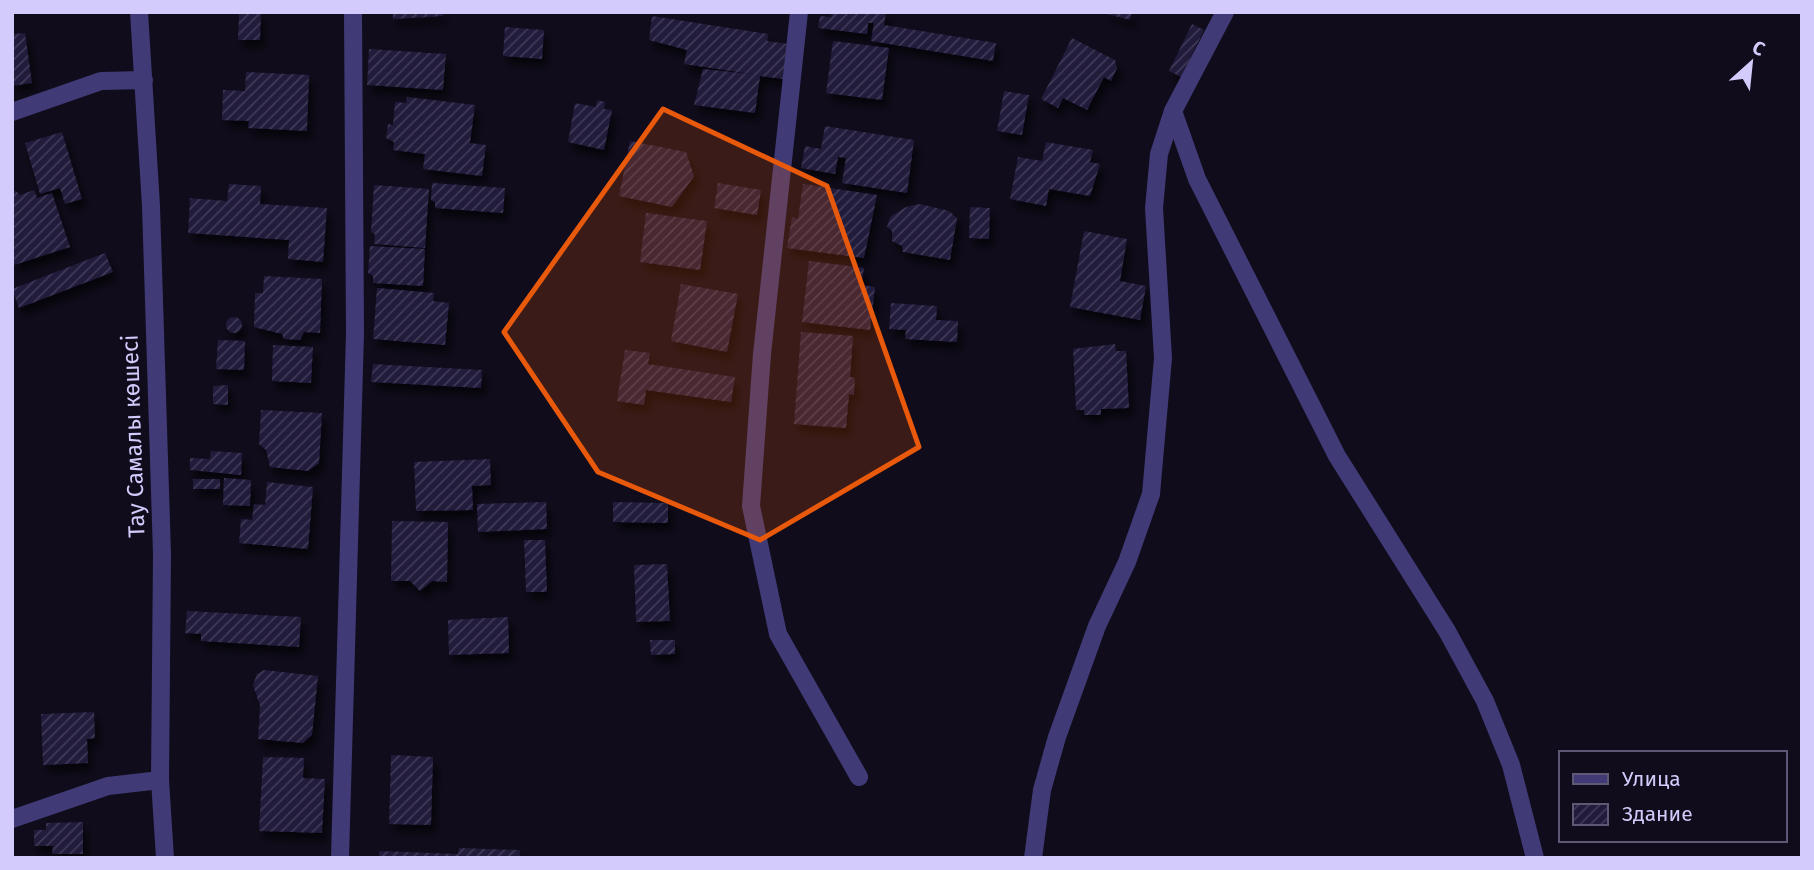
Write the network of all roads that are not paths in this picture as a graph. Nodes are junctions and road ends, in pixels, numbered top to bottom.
1 (139, 12) edge
2 (353, 12) edge
3 (799, 12) edge
4 (1225, 12) edge
5 (144, 80) junction
6 (1173, 111) junction
7 (12, 112) edge
8 (859, 778) dead end
9 (160, 780) junction
10 (12, 819) edge
11 (165, 858) edge
12 (340, 858) edge
13 (1033, 858) edge
14 (1535, 858) edge

1 - 5 street, Тау Самалы көшесі
2 - 12 street
3 - 8 street
4 - 6 street
5 - 7 street
5 - 9 street, Тау Самалы көшесі
6 - 13 street
6 - 14 street
9 - 10 street
9 - 11 street, Тау Самалы көшесі

